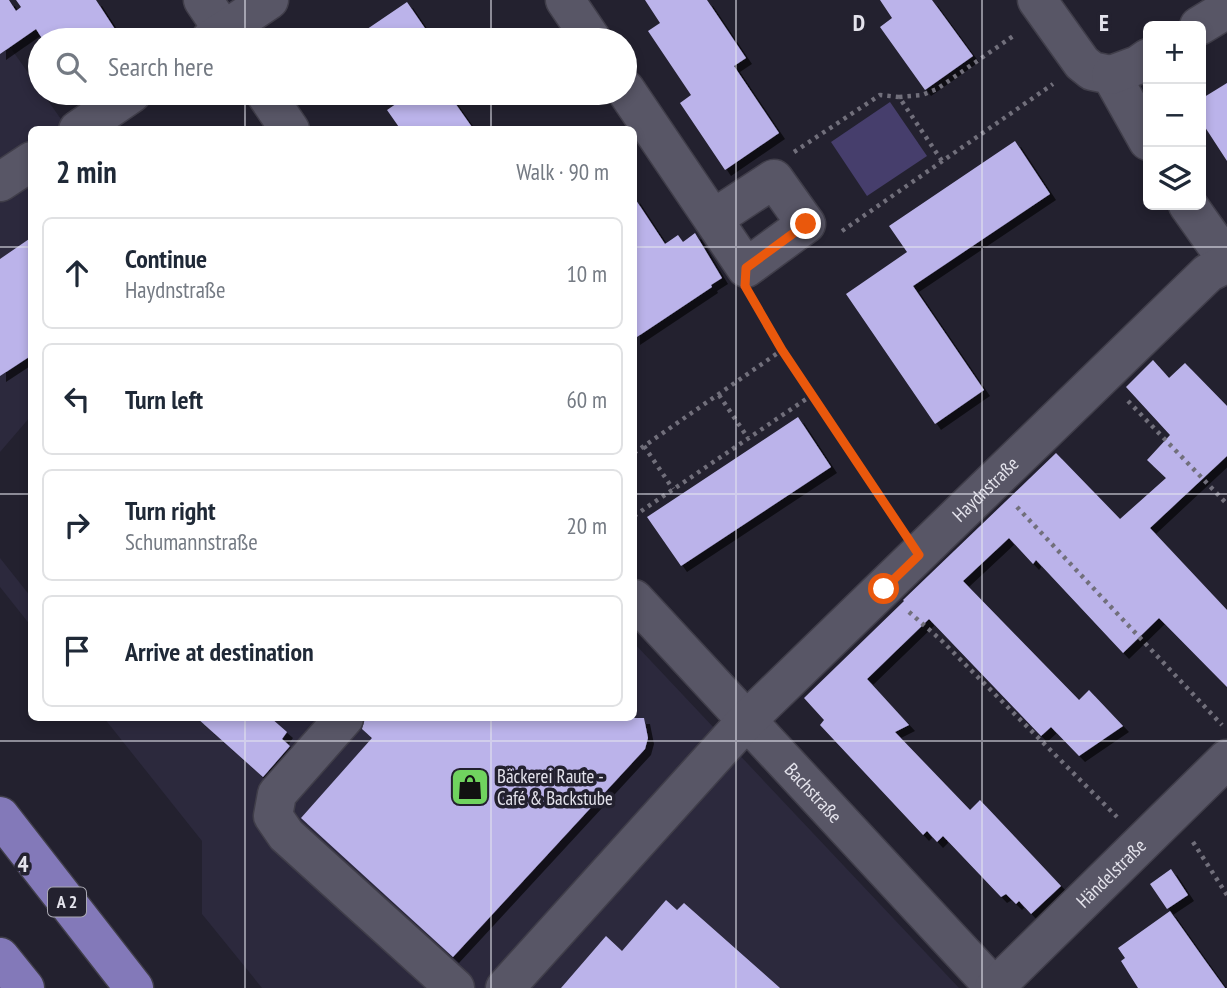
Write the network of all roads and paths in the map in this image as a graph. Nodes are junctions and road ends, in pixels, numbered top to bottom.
1 (269, 0) edge
2 (565, 0) edge
3 (1042, 6) edge
4 (1227, 9) edge
5 (1206, 22) edge
6 (217, 28) edge
7 (584, 28) edge
8 (1143, 59) edge
9 (1096, 69) junction
10 (899, 97) junction
11 (114, 105) edge
12 (273, 105) edge
13 (636, 105) edge
14 (84, 126) edge
15 (287, 126) edge
16 (1143, 134) edge
17 (942, 161) junction
18 (28, 164) edge
19 (774, 179) junction
20 (0, 182) edge
21 (1191, 210) edge
22 (713, 219) junction
23 (806, 224) junction
24 (1227, 262) edge
25 (746, 268) junction
26 (782, 350) junction
27 (1103, 375) junction
28 (719, 395) junction
29 (812, 395) junction
30 (748, 438) junction
31 (644, 446) junction
32 (637, 451) edge
33 (994, 482) junction
34 (673, 489) junction
35 (1227, 504) edge
36 (637, 514) edge
37 (919, 555) junction
38 (884, 589) junction
39 (637, 601) edge
40 (341, 721) edge
41 (746, 721) junction
42 (1227, 731) edge
43 (1227, 758) edge
44 (1173, 811) junction
45 (0, 816) edge
46 (1143, 842) junction
47 (1227, 895) edge
48 (0, 957) edge
49 (25, 988) edge
50 (134, 988) edge
51 (454, 988) edge
52 (505, 988) edge
53 (995, 988) edge

1 - 6 street
2 - 7 street
3 - 9 street
3 - 10 path
4 - 5 street
8 - 9 street
9 - 16 street
9 - 17 path
10 - 17 path
10 - 19 path
11 - 14 street
12 - 15 street
13 - 22 street
17 - 23 path
18 - 20 street
19 - 22 street
19 - 23 street
21 - 24 street
22 - 25 street
23 - 25 street
24 - 27 street, Haydnstraße
25 - 26 path
26 - 28 path
26 - 29 path
27 - 33 street, Haydnstraße
27 - 35 path
28 - 30 path
28 - 31 path
29 - 30 path
29 - 37 path
30 - 34 path
31 - 32 path
31 - 34 path
33 - 37 street, Haydnstraße
33 - 42 path
34 - 36 path
37 - 38 street, Haydnstraße
38 - 41 street, Haydnstraße
38 - 46 path
39 - 41 street, Bachstraße
40 - 51 street
41 - 52 street, Haydnstraße
41 - 53 street, Bachstraße
43 - 44 street, Händelstraße
44 - 46 street, Händelstraße
44 - 47 path
45 - 50 highway, A 2
46 - 53 street, Händelstraße
48 - 49 highway

